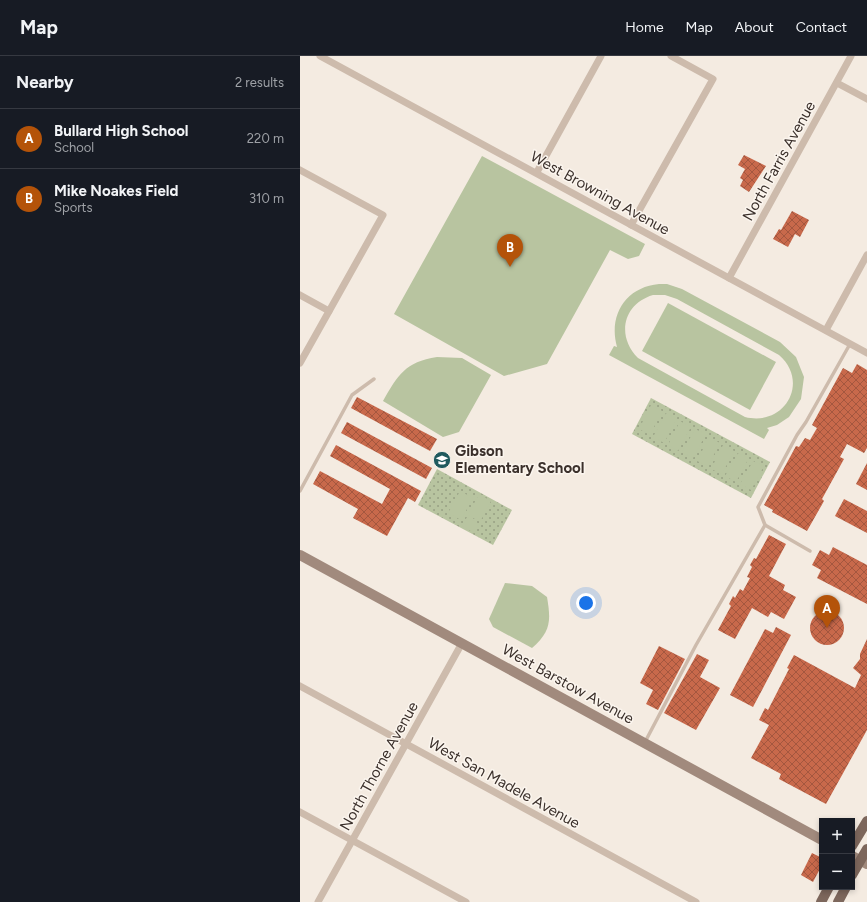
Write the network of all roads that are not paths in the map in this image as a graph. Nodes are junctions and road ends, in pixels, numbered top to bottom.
1 (320, 56) edge
2 (601, 56) edge
3 (671, 56) edge
4 (851, 56) edge
5 (838, 83) junction
6 (867, 99) edge
7 (300, 170) edge
8 (536, 172) junction
9 (631, 225) junction
10 (867, 255) edge
11 (729, 278) junction
12 (300, 295) edge
13 (330, 311) junction
14 (826, 330) junction
15 (850, 344) junction
16 (867, 353) edge
17 (300, 363) edge
18 (374, 379) dead end
19 (300, 491) edge
20 (765, 526) junction
21 (810, 551) dead end
22 (300, 555) edge
23 (462, 643) junction
24 (300, 686) edge
25 (645, 743) junction
26 (406, 744) junction
27 (300, 812) edge
28 (867, 821) edge
29 (819, 838) edge
30 (353, 840) junction
31 (855, 841) edge
32 (867, 849) edge
33 (860, 860) edge
34 (855, 869) edge
35 (827, 890) edge
36 (844, 890) edge
37 (318, 902) edge
38 (466, 902) edge
39 (696, 902) edge
40 (821, 902) edge
41 (838, 902) edge

1 - 8 street, West Browning Avenue
2 - 8 street
3 - 9 street
4 - 5 street, North Farris Avenue
5 - 6 street
5 - 11 street, North Farris Avenue
7 - 13 street
8 - 9 street, West Browning Avenue
9 - 11 street, West Browning Avenue
10 - 14 street
11 - 14 street, West Browning Avenue
12 - 13 street
13 - 17 street
14 - 15 street, West Browning Avenue
15 - 16 street, West Browning Avenue
15 - 20 lane
18 - 19 lane
20 - 21 lane
20 - 25 lane
22 - 23 street, West Barstow Avenue
23 - 25 street, West Barstow Avenue
23 - 26 street, North Thorne Avenue
24 - 26 street, West San Madele Avenue
25 - 29 street, West Barstow Avenue
26 - 30 street, North Thorne Avenue
26 - 39 street, West San Madele Avenue
27 - 30 street
28 - 31 main road
30 - 37 street, North Thorne Avenue
30 - 38 street
32 - 33 main road
33 - 34 main road
35 - 40 main road
36 - 41 main road

